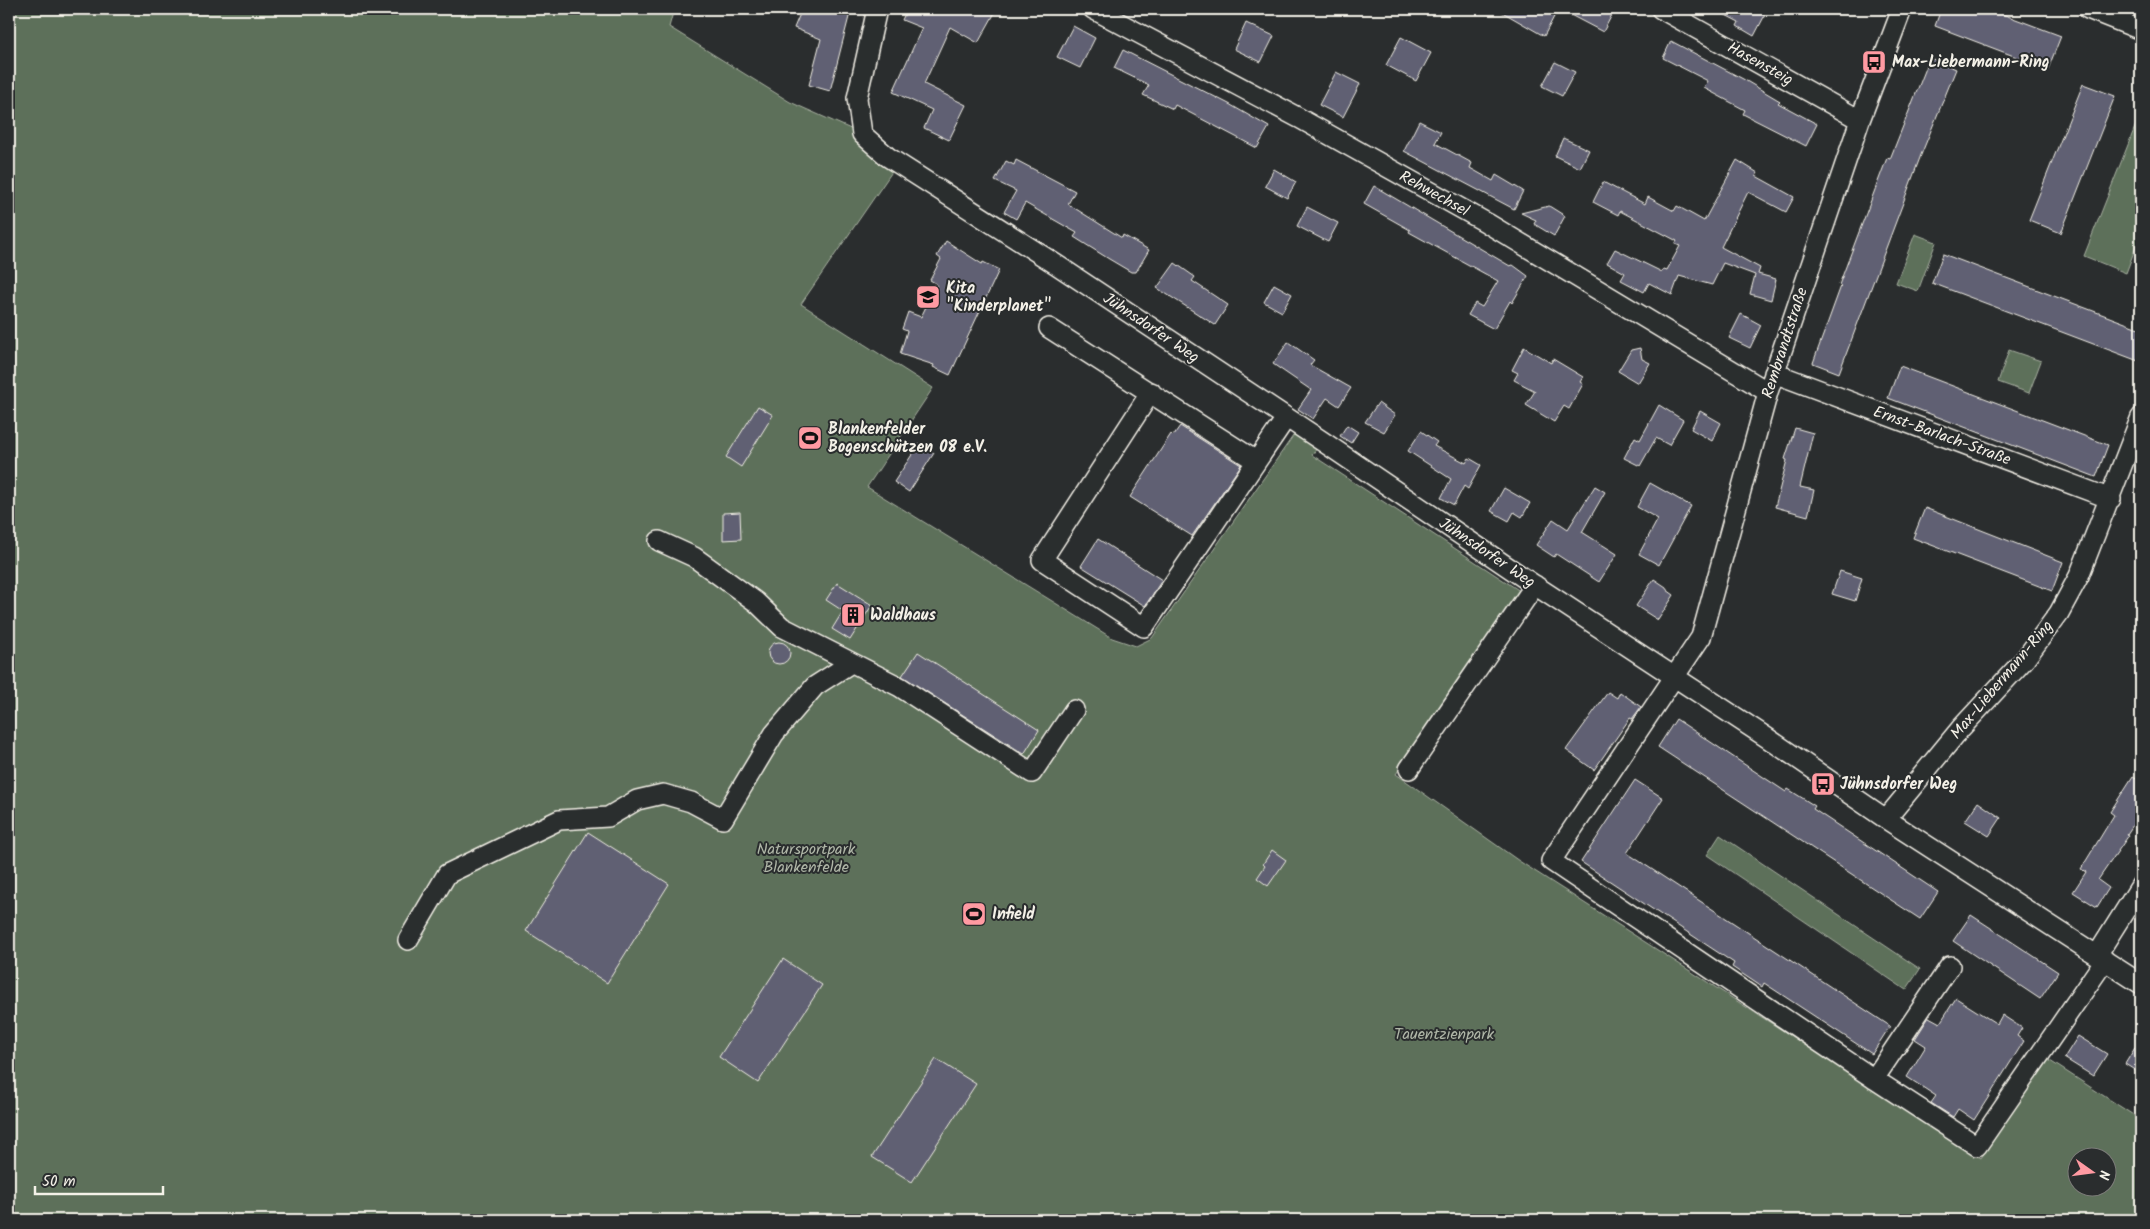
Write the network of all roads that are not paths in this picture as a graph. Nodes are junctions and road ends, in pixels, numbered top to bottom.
1 (877, 9) edge
2 (1092, 9) edge
3 (1660, 9) edge
4 (1902, 9) edge
5 (2088, 9) edge
6 (2141, 30) edge
7 (1860, 120) junction
8 (1050, 328) dead end
9 (1774, 373) junction
10 (1151, 392) junction
11 (1768, 392) junction
12 (2141, 417) edge
13 (1286, 418) junction
14 (1256, 461) junction
15 (2111, 499) junction
16 (659, 541) dead end
17 (1535, 585) junction
18 (851, 663) junction
19 (1674, 678) junction
20 (1074, 710) dead end
21 (1410, 768) dead end
22 (1886, 819) junction
23 (2141, 885) edge
24 (408, 940) dead end
25 (2101, 957) junction
26 (1950, 966) dead end
27 (2141, 984) edge
28 (1874, 1079) junction

1 - 13 street, Jühnsdorfer Weg
2 - 11 street, Rehwechsel
3 - 7 street, Hasensteig
4 - 7 street, Rembrandtstraße
5 - 6 street
7 - 9 street, Rembrandtstraße
8 - 10 street
9 - 11 street, Rembrandtstraße
9 - 15 street, Ernst-Barlach-Straße
10 - 14 street
10 - 14 street
11 - 19 street, Rembrandtstraße
12 - 15 street, Max-Liebermann-Ring
13 - 14 street
13 - 17 street, Jühnsdorfer Weg
15 - 22 street, Max-Liebermann-Ring
16 - 18 street
17 - 19 street, Jühnsdorfer Weg
17 - 21 street
18 - 20 street
18 - 24 street
19 - 22 street, Jühnsdorfer Weg
19 - 28 street, Rembrandtstraße
22 - 25 street, Jühnsdorfer Weg
23 - 25 street
25 - 27 street, Jühnsdorfer Weg
25 - 28 street
26 - 28 street

